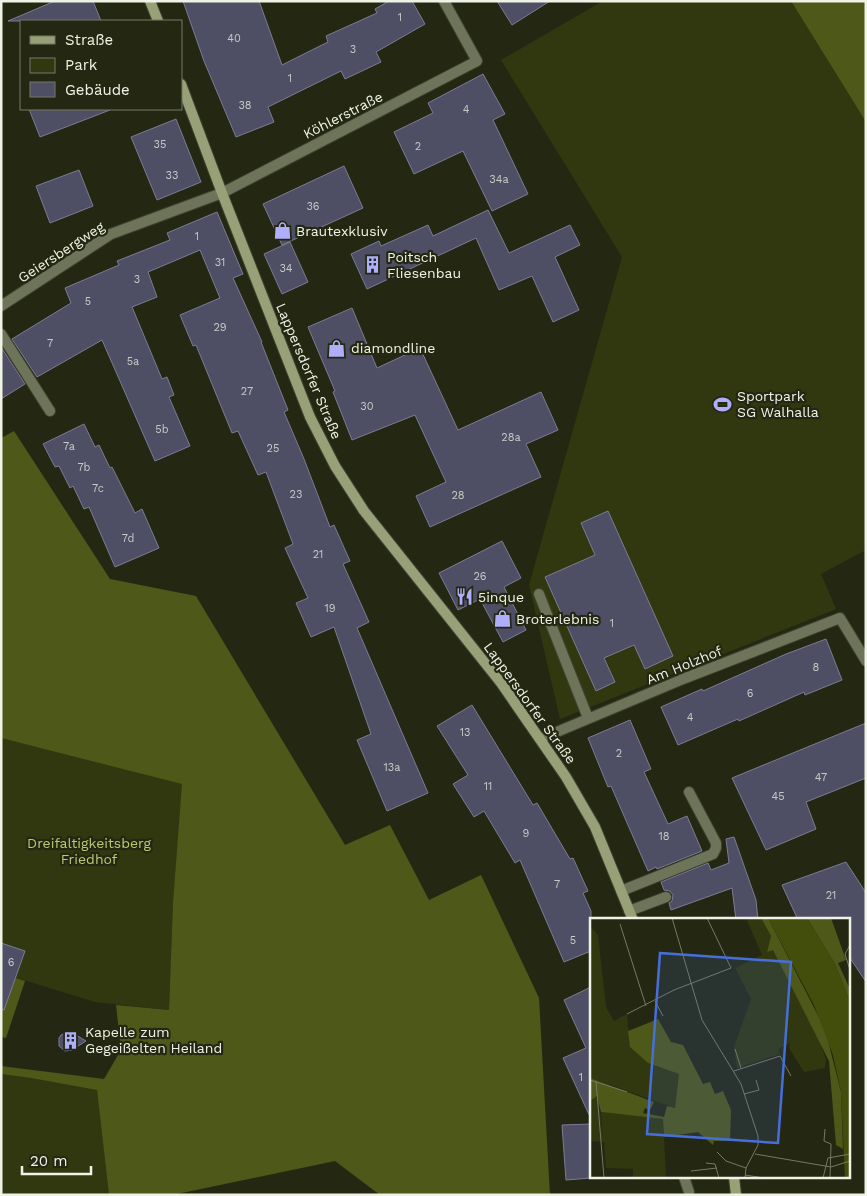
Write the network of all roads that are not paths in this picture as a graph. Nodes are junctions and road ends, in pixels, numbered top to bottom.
1 (150, 1) edge
2 (444, 1) edge
3 (158, 20) edge
4 (182, 87) edge
5 (222, 193) junction
6 (1, 306) edge
7 (1, 334) edge
8 (50, 411) dead end
9 (539, 594) dead end
10 (866, 661) edge
11 (588, 718) junction
12 (540, 739) junction
13 (689, 792) dead end
14 (621, 891) junction
15 (666, 897) dead end
16 (631, 916) edge
17 (684, 1178) edge
18 (734, 1178) edge
19 (689, 1192) dead end
20 (736, 1195) edge

1 - 3 street
2 - 5 street, Köhlerstraße
4 - 5 street, Lappersdorfer Straße
5 - 6 street, Geiersbergweg
5 - 12 street, Lappersdorfer Straße
7 - 8 street
9 - 11 street
10 - 11 street, Am Holzhof
11 - 12 street, Am Holzhof
12 - 14 street, Lappersdorfer Straße
13 - 14 street
14 - 16 street, Lappersdorfer Straße
15 - 16 street
17 - 19 street
18 - 20 street

